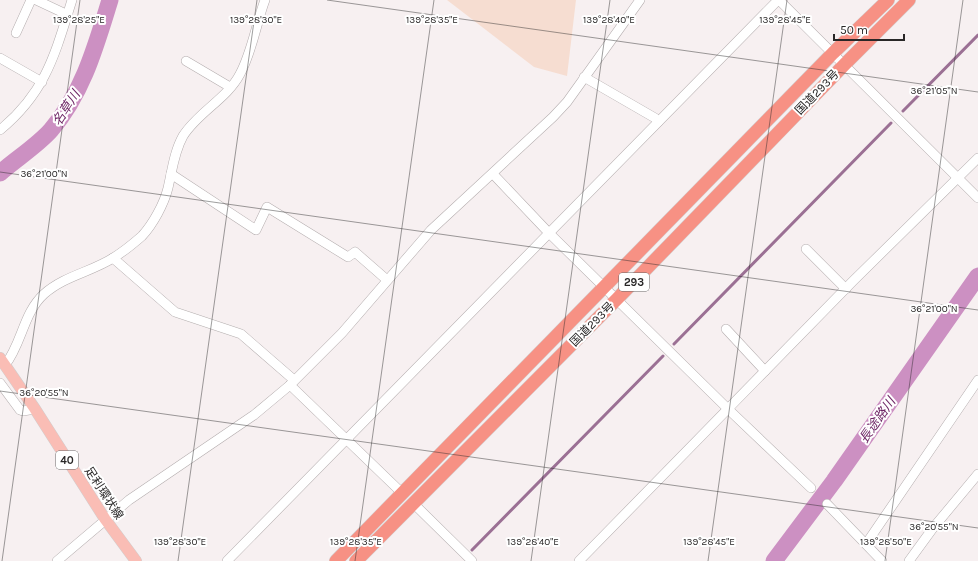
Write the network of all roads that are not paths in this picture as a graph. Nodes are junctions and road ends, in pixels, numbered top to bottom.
1 (31, 0) edge
2 (36, 0) edge
3 (72, 0) edge
4 (265, 0) edge
5 (640, 0) edge
6 (778, 0) edge
7 (888, 0) edge
8 (909, 0) edge
9 (68, 15) junction
10 (16, 33) dead end
11 (833, 53) junction
12 (0, 58) edge
13 (186, 61) dead end
14 (845, 64) junction
15 (584, 77) junction
16 (42, 82) junction
17 (230, 87) junction
18 (658, 122) junction
19 (0, 130) edge
20 (978, 158) edge
21 (171, 174) junction
22 (493, 174) junction
23 (958, 179) junction
24 (978, 198) edge
25 (549, 233) junction
26 (806, 249) dead end
27 (113, 258) junction
28 (387, 280) junction
29 (605, 288) junction
30 (846, 289) junction
31 (617, 299) junction
32 (726, 329) dead end
33 (2, 362) edge
34 (765, 371) junction
35 (978, 380) edge
36 (0, 383) edge
37 (292, 383) junction
38 (35, 409) junction
39 (728, 410) junction
40 (346, 439) junction
41 (978, 474) edge
42 (811, 488) dead end
43 (403, 494) junction
44 (413, 503) junction
45 (827, 504) dead end
46 (105, 519) junction
47 (866, 544) junction
48 (57, 561) edge
49 (136, 561) edge
50 (227, 561) edge
51 (336, 561) edge
52 (356, 561) edge
53 (472, 561) edge
54 (579, 561) edge
55 (882, 561) edge
56 (910, 561) edge

1 - 10 street
2 - 9 street
3 - 9 street
4 - 17 street
5 - 15 street
6 - 11 street
6 - 18 street
7 - 11 highway, 国道293号 / 293
8 - 14 highway, 国道293号 / 293
9 - 16 street
11 - 14 street
11 - 29 highway, 国道293号 / 293
12 - 16 street
13 - 17 street
14 - 23 street
14 - 31 highway, 国道293号 / 293
15 - 18 street
15 - 22 street
16 - 19 street
17 - 21 street
18 - 25 street
20 - 23 street
21 - 27 street
21 - 28 street
22 - 25 street
22 - 28 street
23 - 24 street
23 - 30 street
25 - 29 street
25 - 40 street
26 - 30 street
27 - 33 street
27 - 37 street
28 - 37 street
29 - 31 street
29 - 43 highway, 国道293号 / 293
30 - 34 street
31 - 39 street
31 - 44 highway, 国道293号 / 293
32 - 34 street
33 - 38 main road, 足利環状線 / 40
34 - 39 street
35 - 47 street
36 - 38 street
37 - 40 street
37 - 46 street
38 - 46 main road, 足利環状線 / 40
39 - 42 street
39 - 54 street
40 - 43 street
40 - 50 street
41 - 56 street
43 - 51 highway, 国道293号 / 293
44 - 52 highway, 国道293号 / 293
44 - 53 street
45 - 47 street
46 - 48 street
46 - 49 main road, 足利環状線 / 40
47 - 55 street

